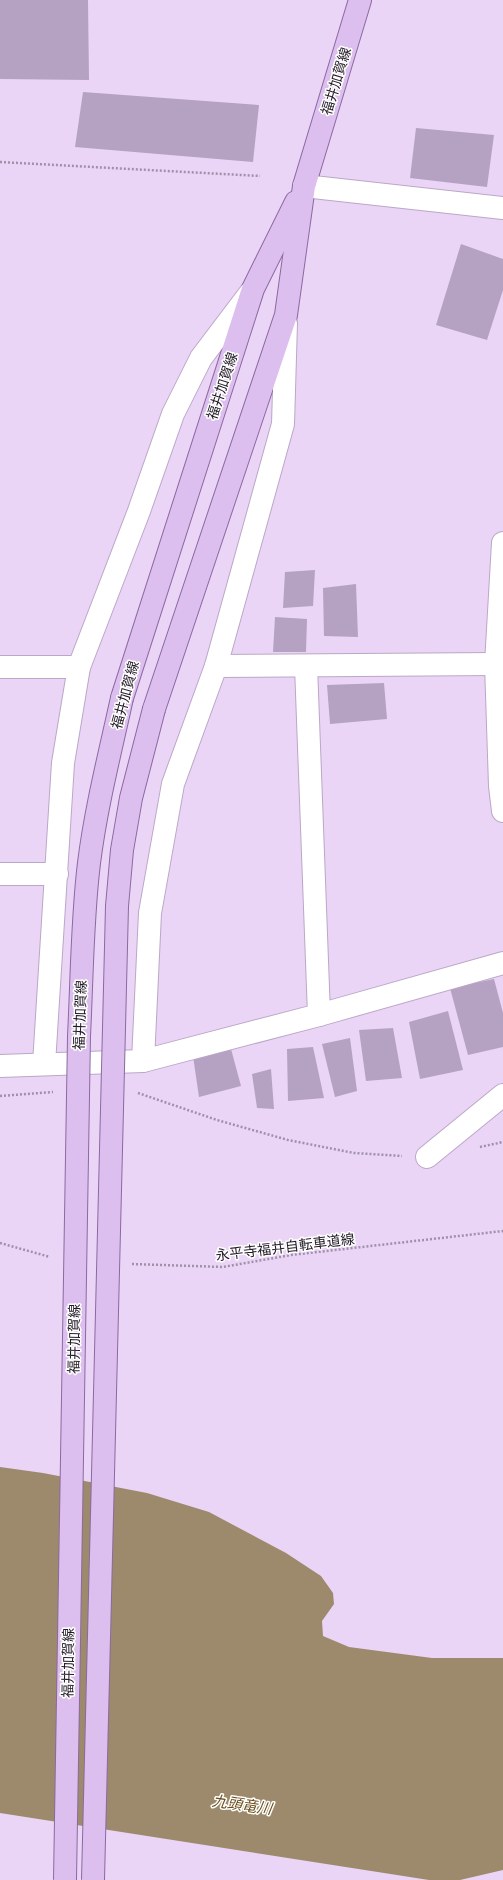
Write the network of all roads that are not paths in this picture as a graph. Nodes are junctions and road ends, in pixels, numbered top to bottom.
1 (360, 0) edge
2 (304, 186) junction
3 (503, 208) edge
4 (253, 289) junction
5 (286, 315) junction
6 (503, 543) edge
7 (496, 664) junction
8 (216, 666) junction
9 (306, 666) junction
10 (0, 667) edge
11 (79, 668) junction
12 (503, 811) edge
13 (0, 874) edge
14 (57, 874) junction
15 (503, 963) edge
16 (320, 1016) junction
17 (143, 1061) junction
18 (44, 1064) junction
19 (0, 1066) edge
20 (503, 1095) edge
21 (428, 1157) road end
22 (64, 1880) edge
23 (93, 1880) edge

1 - 2 main road, 福井加賀線
2 - 3 street
2 - 4 main road, 福井加賀線
2 - 5 main road, 福井加賀線
4 - 11 street
4 - 22 main road, 福井加賀線, bridge
5 - 8 street
5 - 23 main road, 福井加賀線, bridge
6 - 7 street
7 - 9 street
7 - 12 street
8 - 9 street
8 - 17 street
9 - 16 street
10 - 11 street
11 - 14 street
13 - 14 street
14 - 18 street
15 - 16 street
16 - 17 street
17 - 18 street
18 - 19 street
20 - 21 street

